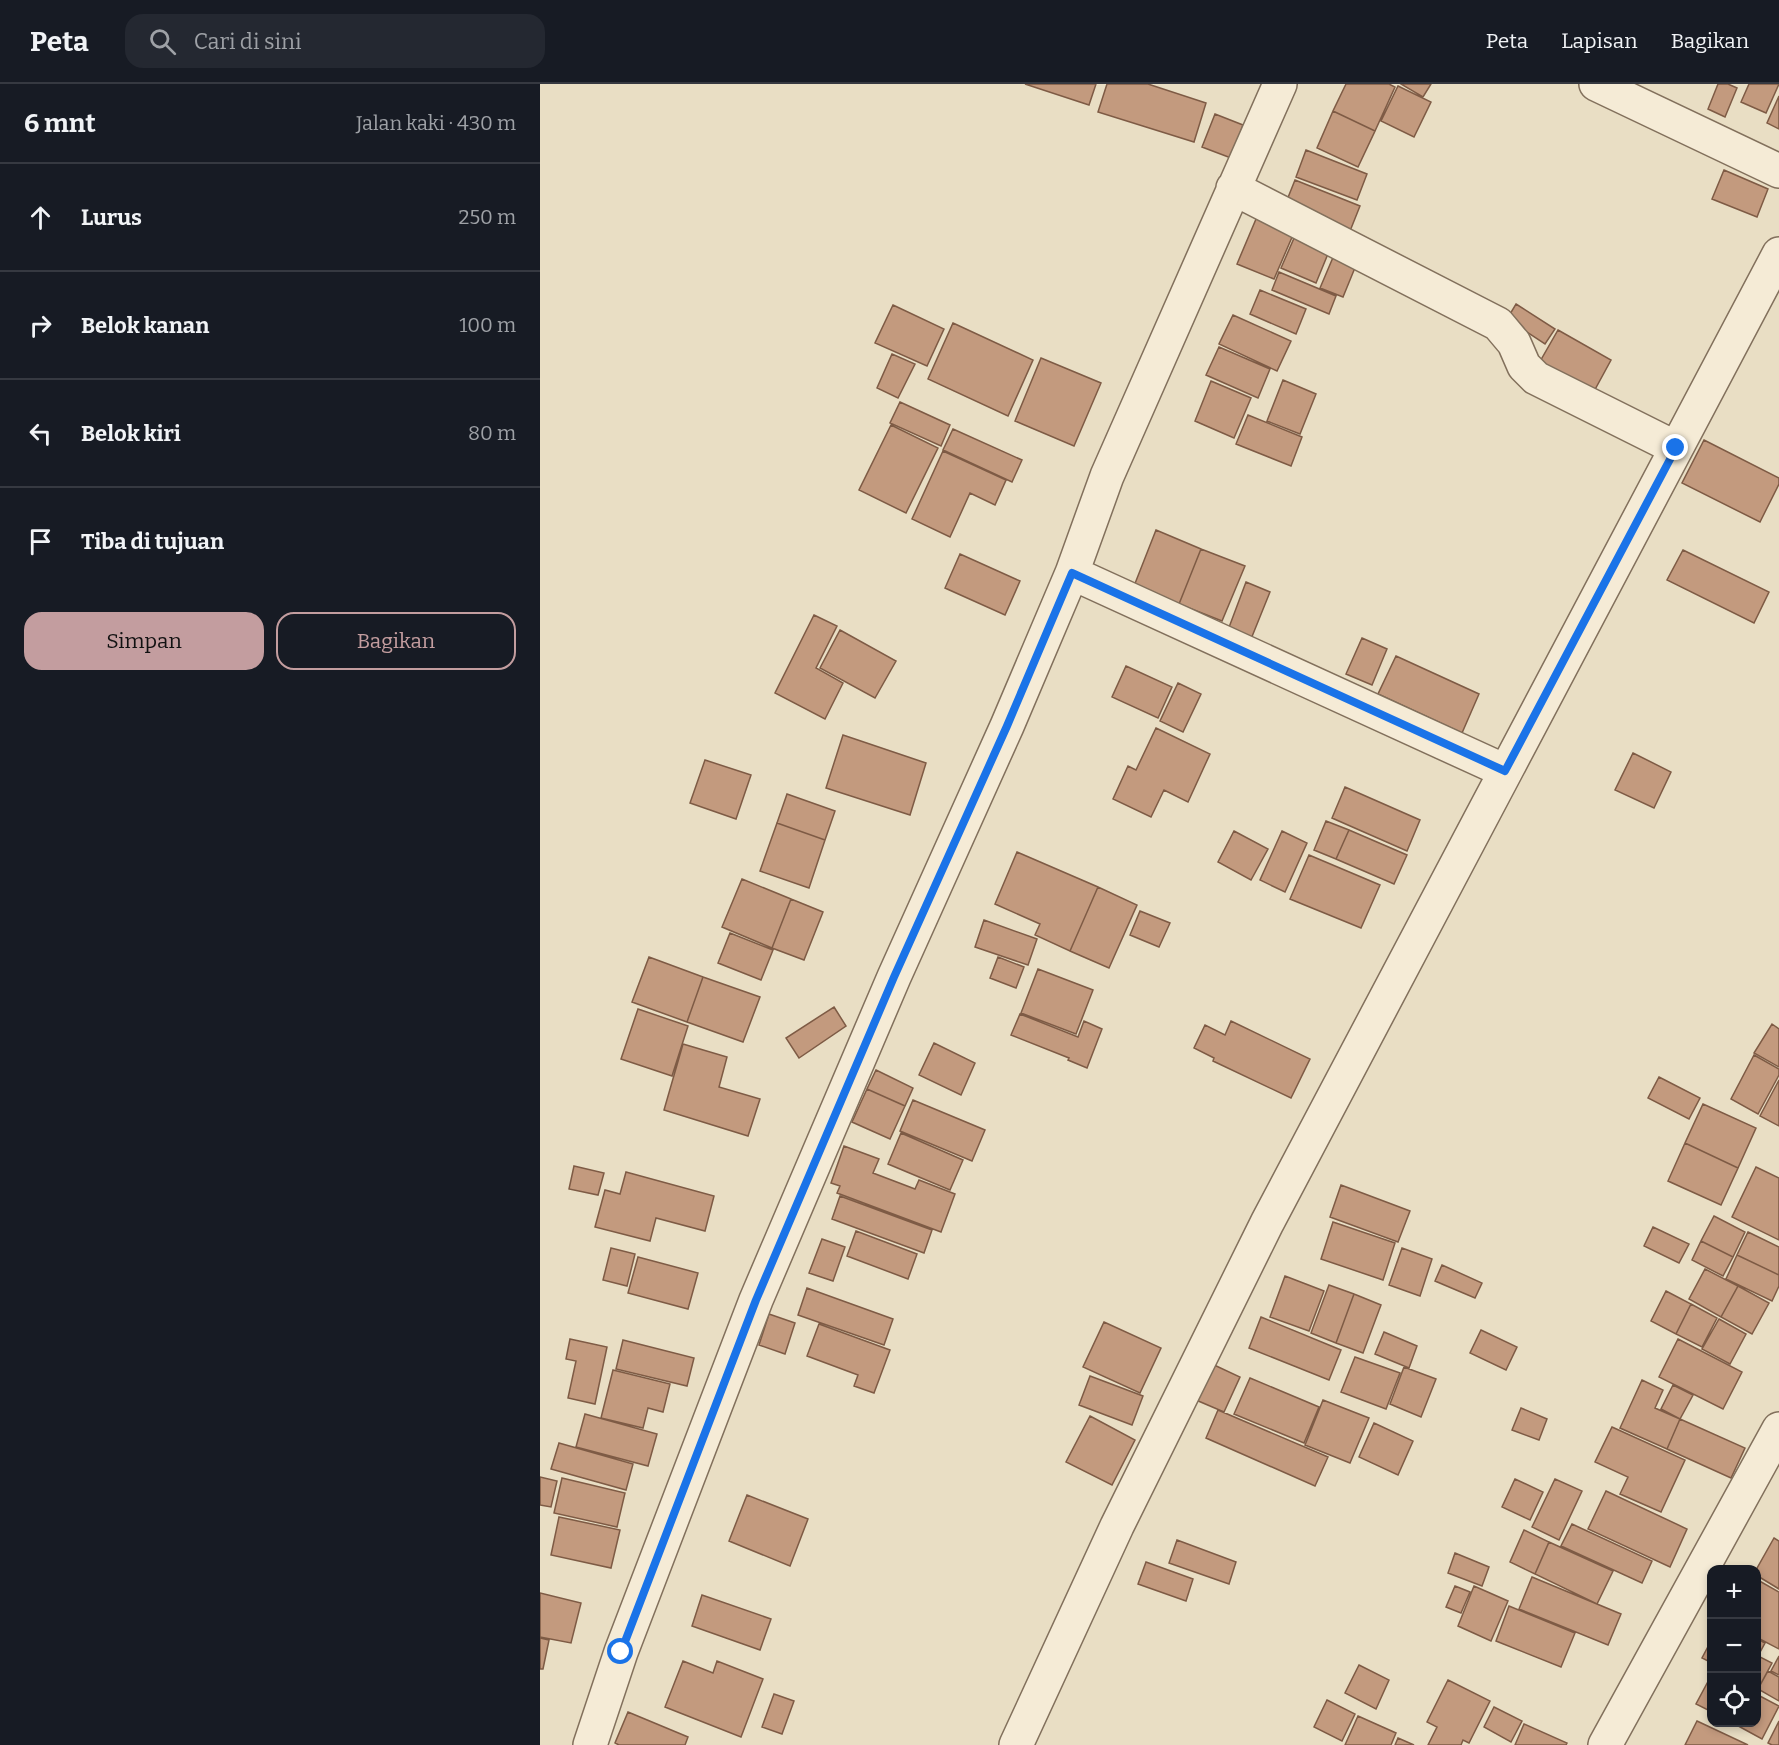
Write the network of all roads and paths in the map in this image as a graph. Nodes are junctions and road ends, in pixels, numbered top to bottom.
1 (1280, 84) edge
2 (1596, 84) edge
3 (1779, 171) edge
4 (1233, 188) junction
5 (1779, 254) edge
6 (1676, 448) junction
7 (1072, 573) junction
8 (1505, 771) junction
9 (1779, 1429) edge
10 (590, 1745) edge
11 (1016, 1745) edge
12 (1605, 1745) edge

1 - 4 street
2 - 3 street
4 - 6 street
4 - 7 street
5 - 6 street
6 - 8 street
7 - 8 street
7 - 10 street
8 - 11 street
9 - 12 street

